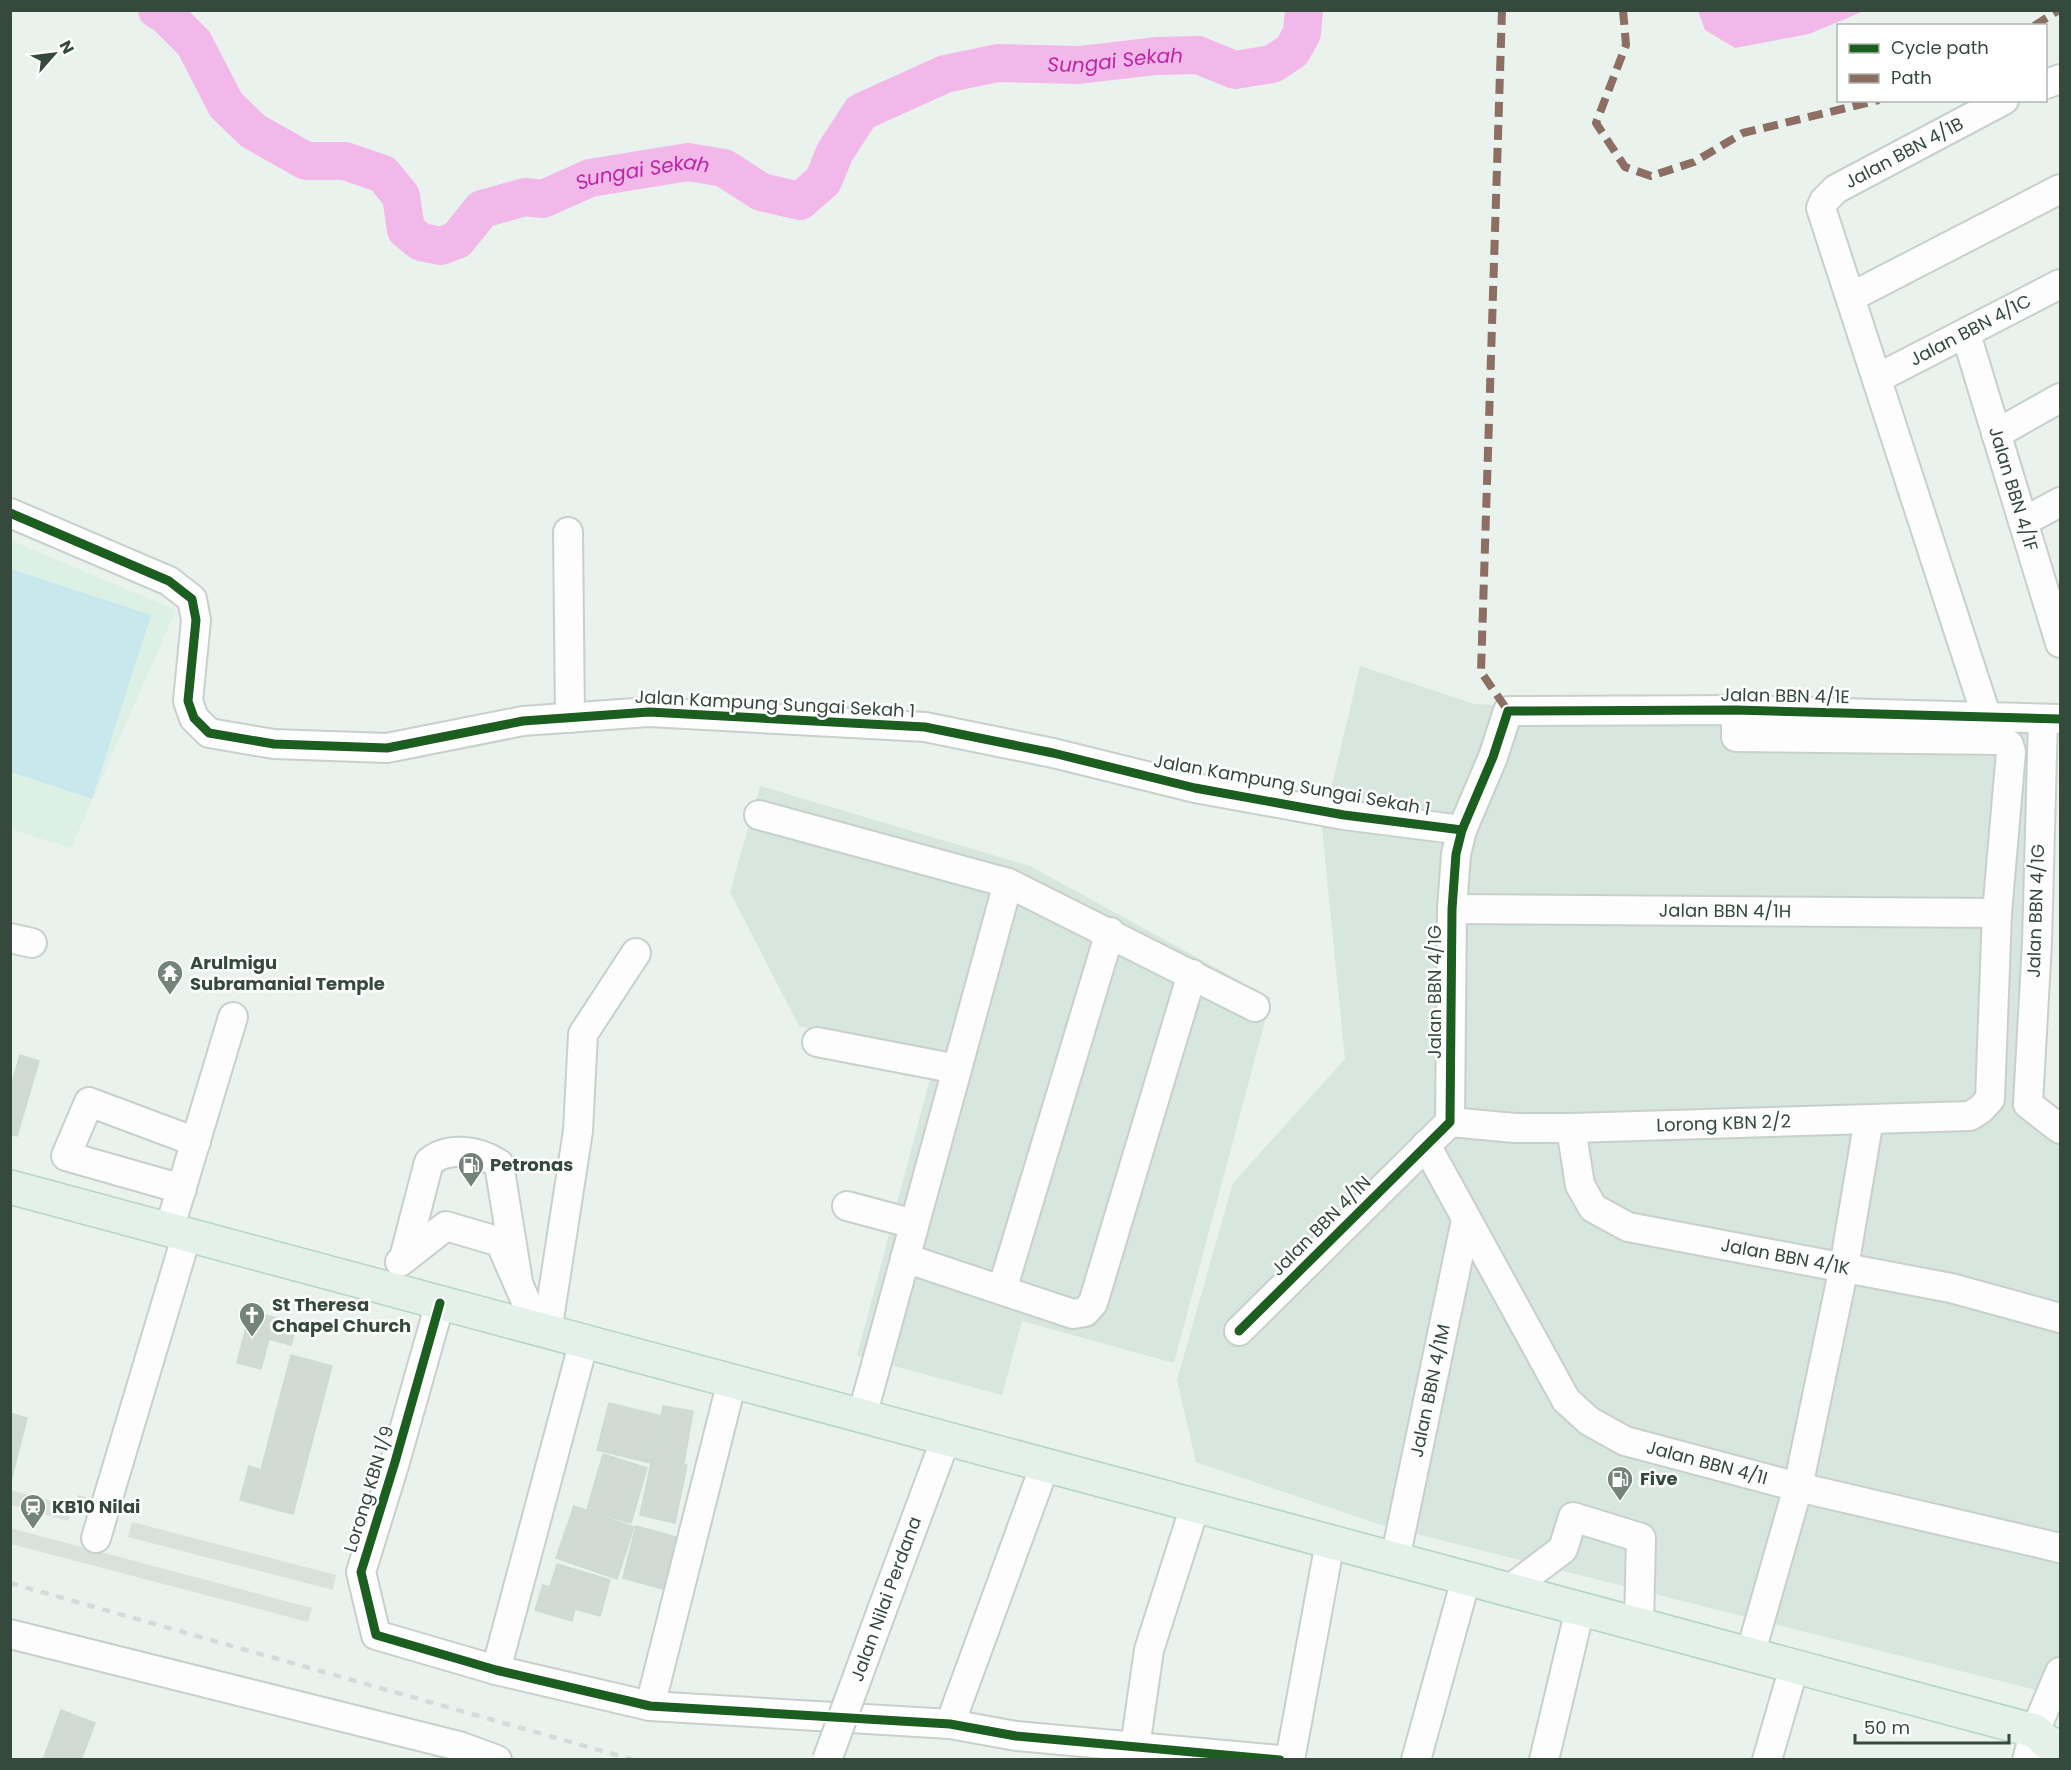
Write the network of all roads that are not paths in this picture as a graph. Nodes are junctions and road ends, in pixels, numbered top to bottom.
1 (2000, 102) edge
2 (2061, 189) edge
3 (2061, 284) edge
4 (1851, 297) junction
5 (1966, 334) junction
6 (1878, 378) junction
7 (2061, 398) edge
8 (1996, 434) junction
9 (2061, 502) edge
10 (10, 513) edge
11 (2023, 522) junction
12 (568, 532) dead end
13 (2061, 643) edge
14 (1736, 710) junction
15 (1509, 711) joint
16 (570, 718) junction
17 (1987, 718) junction
18 (2052, 719) edge
19 (759, 815) dead end
20 (1462, 830) junction
21 (1008, 883) junction
22 (1452, 909) junction
23 (1997, 913) junction
24 (1110, 932) junction
25 (2049, 944) edge
26 (636, 953) dead end
27 (1192, 974) junction
28 (1255, 1007) dead end
29 (233, 1017) dead end
30 (818, 1042) dead end
31 (957, 1069) junction
32 (1869, 1119) junction
33 (1450, 1122) junction
34 (1571, 1128) junction
35 (2061, 1129) edge
36 (196, 1142) junction
37 (1426, 1145) junction
38 (11, 1189) edge
39 (182, 1189) junction
40 (848, 1206) dead end
41 (1466, 1220) junction
42 (914, 1224) junction
43 (178, 1232) junction
44 (404, 1258) junction
45 (905, 1258) junction
46 (1844, 1267) junction
47 (519, 1282) junction
48 (380, 1287) junction
49 (1002, 1290) junction
50 (440, 1303) junction
51 (2061, 1318) edge
52 (542, 1330) junction
53 (1239, 1331) dead end
54 (584, 1341) junction
55 (732, 1381) junction
56 (862, 1416) junction
57 (946, 1438) junction
58 (1045, 1465) junction
59 (1798, 1487) junction
60 (1195, 1506) junction
61 (96, 1538) dead end
62 (1330, 1542) junction
63 (2061, 1548) edge
64 (1395, 1559) junction
65 (1466, 1579) junction
66 (1509, 1590) junction
67 (1580, 1609) junction
68 (1639, 1625) junction
69 (10, 1634) edge
70 (1750, 1655) junction
71 (1794, 1666) junction
72 (496, 1670) junction
73 (2061, 1672) edge
74 (650, 1706) junction
75 (950, 1724) junction
76 (2046, 1742) edge
77 (1135, 1747) junction
78 (497, 1760) edge
79 (827, 1760) edge
80 (1280, 1760) edge
81 (1290, 1760) edge
82 (1416, 1760) edge
83 (1544, 1760) edge
84 (1767, 1760) edge

1 - 4 street, Jalan BBN 4/1B
2 - 4 street
3 - 5 street, Jalan BBN 4/1C
4 - 6 street
5 - 6 street, Jalan BBN 4/1C
5 - 8 street, Jalan BBN 4/1F
6 - 17 street
7 - 8 street
8 - 11 street, Jalan BBN 4/1F
9 - 11 street
10 - 16 street, Jalan Kampung Sungai Sekah 1
11 - 13 street, Jalan BBN 4/1F
12 - 16 street
14 - 15 street, Jalan BBN 4/1E
14 - 17 street, Jalan BBN 4/1E
14 - 23 street
15 - 20 street, Jalan BBN 4/1G
16 - 20 street, Jalan Kampung Sungai Sekah 1
17 - 18 street, Jalan BBN 4/1E
18 - 25 street, Jalan BBN 4/1G
19 - 21 street
20 - 22 street, Jalan BBN 4/1G
21 - 24 street
21 - 31 street
22 - 23 street, Jalan BBN 4/1H
22 - 33 street, Jalan BBN 4/1G
23 - 32 street, Lorong KBN 2/2
24 - 27 street
24 - 49 street
25 - 35 street, Jalan BBN 4/1G
26 - 52 street
27 - 28 street
27 - 49 street
29 - 36 street
30 - 31 street
31 - 42 street
32 - 34 street, Lorong KBN 2/2
32 - 46 street
33 - 34 street, Lorong KBN 2/2
33 - 37 street
34 - 46 street, Jalan BBN 4/1K
36 - 39 street
36 - 39 street
37 - 41 street, Jalan BBN 4/1I
37 - 53 street, Jalan BBN 4/1N
38 - 43 main road
39 - 43 street
40 - 42 street
41 - 59 street, Jalan BBN 4/1I
41 - 64 street, Jalan BBN 4/1M
42 - 45 street
43 - 48 main road
43 - 61 street
44 - 47 street
44 - 47 street
44 - 48 street
45 - 49 street
45 - 56 street
46 - 51 street, Jalan BBN 4/1K
46 - 59 street
47 - 52 street
48 - 50 main road
50 - 52 main road
50 - 72 street, Lorong KBN 1/9
52 - 54 main road
54 - 55 main road
54 - 72 street
55 - 56 main road
55 - 74 street
56 - 57 main road
57 - 58 main road
57 - 79 street, Jalan Nilai Perdana, bridge
58 - 60 main road
58 - 75 street
59 - 63 street, Jalan BBN 4/1I
59 - 70 street
60 - 62 main road
60 - 77 street
62 - 64 main road
62 - 81 street
64 - 65 main road
65 - 66 main road
65 - 82 street
66 - 67 main road
66 - 68 street
67 - 68 main road
67 - 83 street
68 - 70 main road
69 - 78 street
70 - 71 main road
71 - 76 main road
71 - 84 street
72 - 74 street
73 - 76 street
74 - 75 street
75 - 77 street
77 - 80 street

